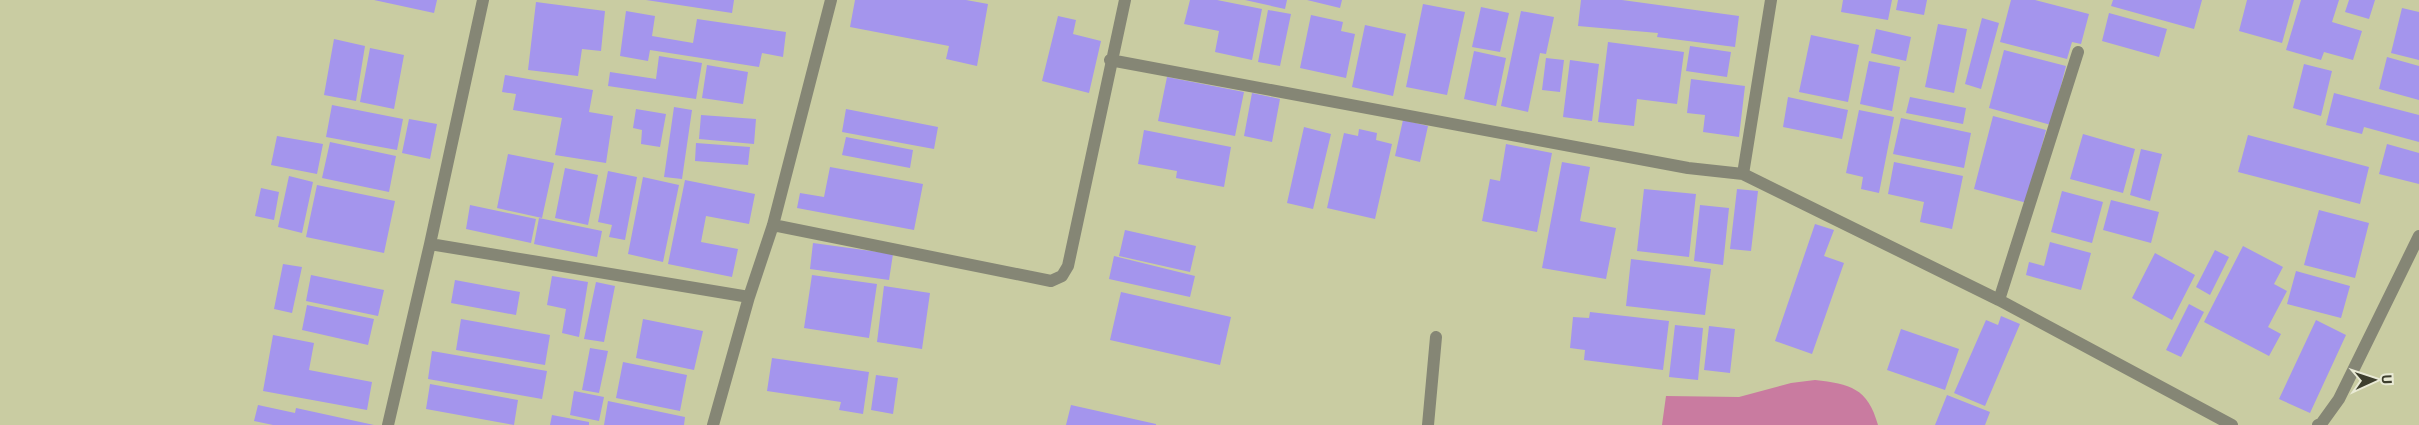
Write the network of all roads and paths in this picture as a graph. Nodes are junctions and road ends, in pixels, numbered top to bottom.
1 (483, 0) edge
2 (831, 0) edge
3 (1125, 0) edge
4 (1771, 0) edge
5 (2078, 52) dead end
6 (1110, 60) junction
7 (1743, 174) junction
8 (773, 225) junction
9 (2419, 236) edge
10 (430, 244) junction
11 (749, 297) junction
12 (1999, 300) junction
13 (1436, 337) dead end
14 (388, 425) edge
15 (712, 425) edge
16 (1428, 425) edge
17 (2232, 425) edge
18 (2318, 425) edge

1 - 10 street
2 - 8 street
3 - 6 street
4 - 7 street
5 - 12 street
6 - 7 street
6 - 8 street
7 - 12 street
8 - 11 street
9 - 18 street
10 - 11 street
10 - 14 street
11 - 15 street
12 - 17 street
13 - 16 street

